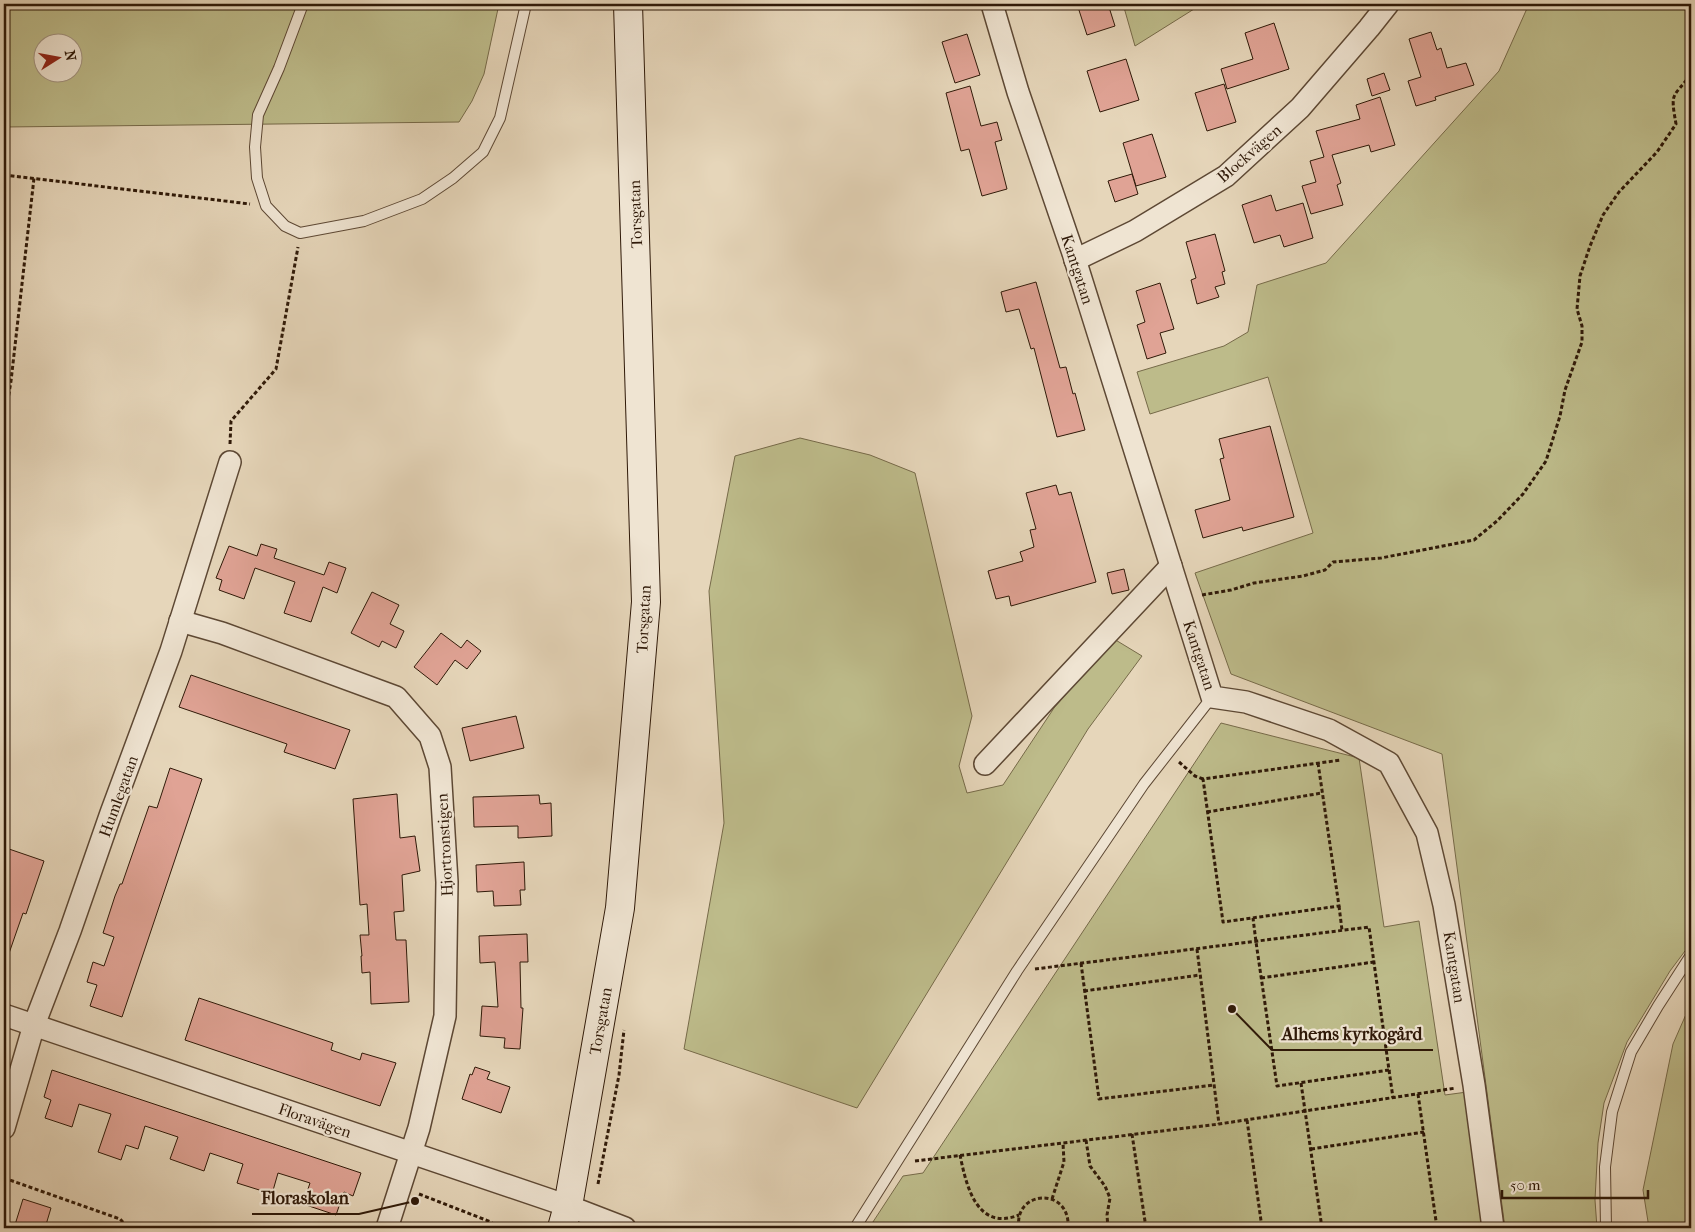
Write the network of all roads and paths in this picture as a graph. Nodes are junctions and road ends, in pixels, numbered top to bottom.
1 (303, 4) edge
2 (526, 4) edge
3 (628, 4) edge
4 (992, 4) edge
5 (1388, 4) edge
6 (1691, 74) edge
7 (4, 175) edge
8 (34, 178) junction
9 (266, 206) junction
10 (300, 233) junction
11 (1075, 260) junction
12 (4, 414) edge
13 (230, 462) joint
14 (1171, 566) junction
15 (1182, 602) junction
16 (180, 621) junction
17 (1212, 696) junction
18 (1169, 753) junction
19 (1342, 760) dead end
20 (1318, 763) junction
21 (985, 764) dead end
22 (1203, 779) junction
23 (1322, 793) junction
24 (1207, 812) junction
25 (1338, 906) junction
26 (1252, 918) junction
27 (1342, 930) junction
28 (1256, 942) junction
29 (1197, 949) junction
30 (1691, 955) edge
31 (1374, 962) junction
32 (1081, 964) junction
33 (1017, 971) junction
34 (1200, 975) junction
35 (1261, 978) junction
36 (1084, 991) junction
37 (4, 1015) edge
38 (34, 1025) junction
39 (1389, 1070) junction
40 (1300, 1082) junction
41 (1214, 1085) junction
42 (1474, 1085) junction
43 (1418, 1094) junction
44 (1393, 1098) junction
45 (1305, 1111) junction
46 (1247, 1120) junction
47 (1219, 1124) junction
48 (4, 1128) edge
49 (1424, 1132) junction
50 (1132, 1134) junction
51 (1086, 1140) junction
52 (1063, 1143) junction
53 (1311, 1149) junction
54 (411, 1153) junction
55 (960, 1155) junction
56 (898, 1163) junction
57 (4, 1178) edge
58 (1052, 1199) junction
59 (1019, 1215) junction
60 (565, 1217) edge
61 (128, 1228) edge
62 (387, 1228) edge
63 (625, 1228) edge
64 (855, 1228) edge
65 (1019, 1228) edge
66 (1068, 1228) edge
67 (1108, 1228) edge
68 (1146, 1228) edge
69 (1262, 1228) edge
70 (1322, 1228) edge
71 (1437, 1228) edge
72 (1493, 1228) edge
73 (1606, 1228) edge

1 - 9 lane
2 - 10 lane
3 - 60 main road, Torsgatan
4 - 11 street, Kantgatan
5 - 11 street, Blockvägen
6 - 15 path
7 - 8 path
8 - 9 path
8 - 12 path
9 - 10 lane
10 - 13 path
11 - 14 street, Kantgatan
13 - 16 street, Humlegatan
14 - 15 street, Kantgatan
14 - 21 street
15 - 17 street, Kantgatan
16 - 38 street, Humlegatan
16 - 54 street, Hjortronstigen
17 - 18 lane
17 - 42 street, Kantgatan
18 - 22 path
18 - 33 lane
19 - 20 path
20 - 22 path
20 - 23 path
22 - 24 path
23 - 24 path
23 - 25 path
24 - 26 path
25 - 26 path
25 - 27 path
26 - 28 path
27 - 28 path
27 - 31 path
28 - 29 path
28 - 35 path
29 - 32 path
29 - 34 path
30 - 73 lane
31 - 35 path
31 - 39 path
32 - 33 path
32 - 36 path
33 - 56 lane
34 - 36 path
34 - 41 path
35 - 40 path
36 - 41 path
37 - 38 street, Floravägen
38 - 48 street, Humlegatan
38 - 54 street, Floravägen
39 - 40 path
39 - 44 path
40 - 45 path
41 - 47 path
42 - 43 path
42 - 72 street, Kantgatan
43 - 44 path
43 - 49 path
44 - 45 path
45 - 46 path
45 - 53 path
46 - 47 path
46 - 69 path
47 - 50 path
49 - 53 path
49 - 71 path
50 - 51 path
50 - 68 path
51 - 52 path
51 - 67 path
52 - 55 path
52 - 58 path
53 - 70 path
54 - 60 street, Floravägen
54 - 62 street, Hjortronstigen
55 - 56 path
55 - 59 path
56 - 64 lane
57 - 61 path
58 - 59 path
58 - 66 path
59 - 65 path
60 - 63 street, Floravägen

